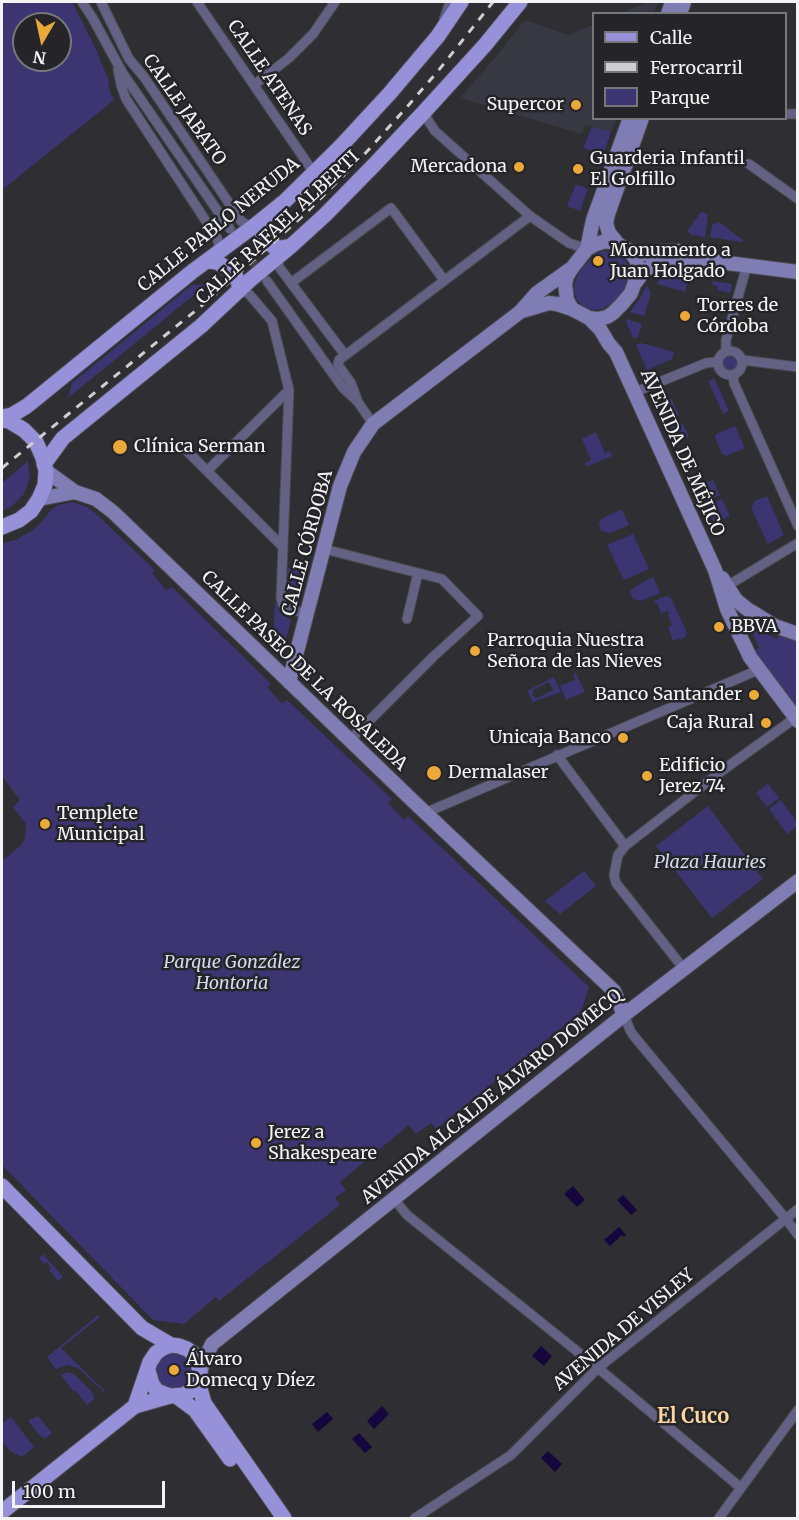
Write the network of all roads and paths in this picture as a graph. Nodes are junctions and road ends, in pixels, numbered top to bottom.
1 (82, 2) edge
2 (101, 2) edge
3 (199, 2) edge
4 (335, 2) edge
5 (450, 2) edge
6 (461, 2) edge
7 (520, 2) edge
8 (92, 17) junction
9 (438, 36) junction
10 (129, 59) junction
11 (117, 64) junction
12 (254, 85) junction
13 (424, 112) junction
14 (629, 120) edge
15 (641, 120) edge
16 (749, 164) dead end
17 (314, 173) junction
18 (798, 199) edge
19 (530, 216) junction
20 (259, 222) junction
21 (230, 229) tunnel mouth
22 (291, 246) junction
23 (623, 247) junction
24 (587, 249) junction
25 (213, 256) junction
26 (278, 257) junction
27 (696, 259) junction
28 (747, 265) junction
29 (572, 268) junction
30 (798, 272) edge
31 (444, 280) junction
32 (267, 281) tunnel mouth
33 (636, 282) junction
34 (291, 283) junction
35 (239, 291) junction
36 (572, 309) junction
37 (520, 312) junction
38 (613, 313) junction
39 (589, 318) junction
40 (726, 350) junction
41 (616, 352) junction
42 (345, 355) junction
43 (742, 360) junction
44 (717, 362) junction
45 (798, 367) edge
46 (733, 375) junction
47 (289, 390) junction
48 (635, 392) junction
49 (358, 402) junction
50 (2, 419) edge
51 (373, 424) junction
52 (187, 451) dead end
53 (45, 467) junction
54 (207, 471) junction
55 (75, 492) junction
56 (39, 499) junction
57 (2, 526) edge
58 (798, 526) edge
59 (798, 543) edge
60 (284, 547) junction
61 (324, 549) junction
62 (715, 570) junction
63 (418, 573) junction
64 (728, 586) junction
65 (308, 614) junction
66 (407, 620) dead end
67 (798, 634) edge
68 (758, 670) junction
69 (289, 682) junction
70 (796, 719) edge
71 (350, 740) junction
72 (557, 755) junction
73 (425, 813) junction
74 (625, 846) junction
75 (798, 881) edge
76 (684, 969) junction
77 (624, 1016) junction
78 (2, 1186) edge
79 (394, 1199) junction
80 (798, 1209) edge
81 (786, 1219) junction
82 (798, 1235) edge
83 (141, 1328) junction
84 (212, 1344) junction
85 (175, 1346) junction
86 (149, 1366) junction
87 (598, 1368) junction
88 (199, 1377) junction
89 (173, 1396) junction
90 (135, 1406) junction
91 (798, 1410) edge
92 (741, 1488) junction
93 (2, 1512) edge
94 (272, 1518) edge
95 (284, 1518) edge
96 (415, 1518) edge
97 (719, 1518) edge

1 - 8 street
2 - 10 street, CALLE JABATO
3 - 12 street, CALLE ATENAS
4 - 12 street
5 - 9 street, CALLE PABLO NERUDA
6 - 9 main road, CALLE PABLO NERUDA
7 - 13 main road, CALLE RAFAEL ALBERTI
8 - 10 street
8 - 11 street
9 - 17 main road, CALLE PABLO NERUDA
10 - 20 street, CALLE JABATO
11 - 21 street
11 - 25 street
12 - 17 street, CALLE ATENAS
13 - 19 street
13 - 22 main road, CALLE RAFAEL ALBERTI
14 - 24 main road
15 - 23 main road
16 - 18 street
17 - 20 main road, CALLE PABLO NERUDA
19 - 24 street
19 - 31 street
20 - 22 main road
20 - 25 main road, CALLE PABLO NERUDA
22 - 26 main road, CALLE RAFAEL ALBERTI
23 - 24 main road
23 - 27 main road
23 - 33 main road
24 - 29 main road
25 - 35 main road
25 - 50 main road, CALLE PABLO NERUDA
26 - 34 street
26 - 35 main road, CALLE RAFAEL ALBERTI
27 - 28 main road
27 - 33 main road
28 - 30 main road
28 - 40 street
29 - 36 main road
29 - 37 main road, CALLE CÓRDOBA
31 - 34 street
31 - 42 street
32 - 49 street
33 - 38 main road
34 - 42 street
35 - 47 street
35 - 53 main road, CALLE RAFAEL ALBERTI
36 - 37 main road, CALLE CÓRDOBA
36 - 39 main road
37 - 51 main road, CALLE CÓRDOBA
38 - 39 main road
38 - 41 main road, AVENIDA DE MÉJICO
39 - 41 main road, AVENIDA DE MÉJICO
40 - 43 street
40 - 44 street
41 - 48 main road, AVENIDA DE MÉJICO
42 - 49 street
43 - 45 street
43 - 46 street
44 - 46 street
44 - 48 street
46 - 58 street
47 - 54 street
47 - 60 street
48 - 62 main road, AVENIDA DE MÉJICO
49 - 51 street
50 - 53 main road
51 - 61 main road, CALLE CÓRDOBA
52 - 54 street
53 - 55 main road, CALLE PASEO DE LA ROSALEDA
53 - 56 main road
54 - 60 street
55 - 56 main road
55 - 69 main road, CALLE PASEO DE LA ROSALEDA
56 - 57 main road
59 - 64 street
60 - 65 street
61 - 63 street
61 - 65 main road, CALLE CÓRDOBA
62 - 64 main road
62 - 68 main road
63 - 66 street
63 - 71 street
64 - 67 main road
65 - 69 main road, CALLE CÓRDOBA
68 - 70 main road
68 - 72 street
69 - 71 main road, CALLE PASEO DE LA ROSALEDA
70 - 74 street
71 - 73 main road, CALLE PASEO DE LA ROSALEDA
72 - 73 street
72 - 74 street
73 - 77 main road, CALLE PASEO DE LA ROSALEDA
74 - 76 street
75 - 76 main road, AVENIDA ALCALDE ÁLVARO DOMECQ
76 - 77 main road, AVENIDA ALCALDE ÁLVARO DOMECQ
77 - 79 main road, AVENIDA ALCALDE ÁLVARO DOMECQ
77 - 81 street
78 - 83 main road
79 - 84 main road, AVENIDA ALCALDE ÁLVARO DOMECQ
79 - 87 street
80 - 81 street, AVENIDA DE VISLEY
81 - 82 street
81 - 87 street, AVENIDA DE VISLEY
83 - 85 main road
83 - 86 main road
84 - 85 main road
84 - 88 main road, AVENIDA ALCALDE ÁLVARO DOMECQ
85 - 86 main road
85 - 88 main road
86 - 89 main road
86 - 90 main road
87 - 92 street
87 - 96 street, AVENIDA DE VISLEY
88 - 89 main road
88 - 95 main road
89 - 90 main road
89 - 94 main road
90 - 93 main road
91 - 92 street
92 - 97 street

